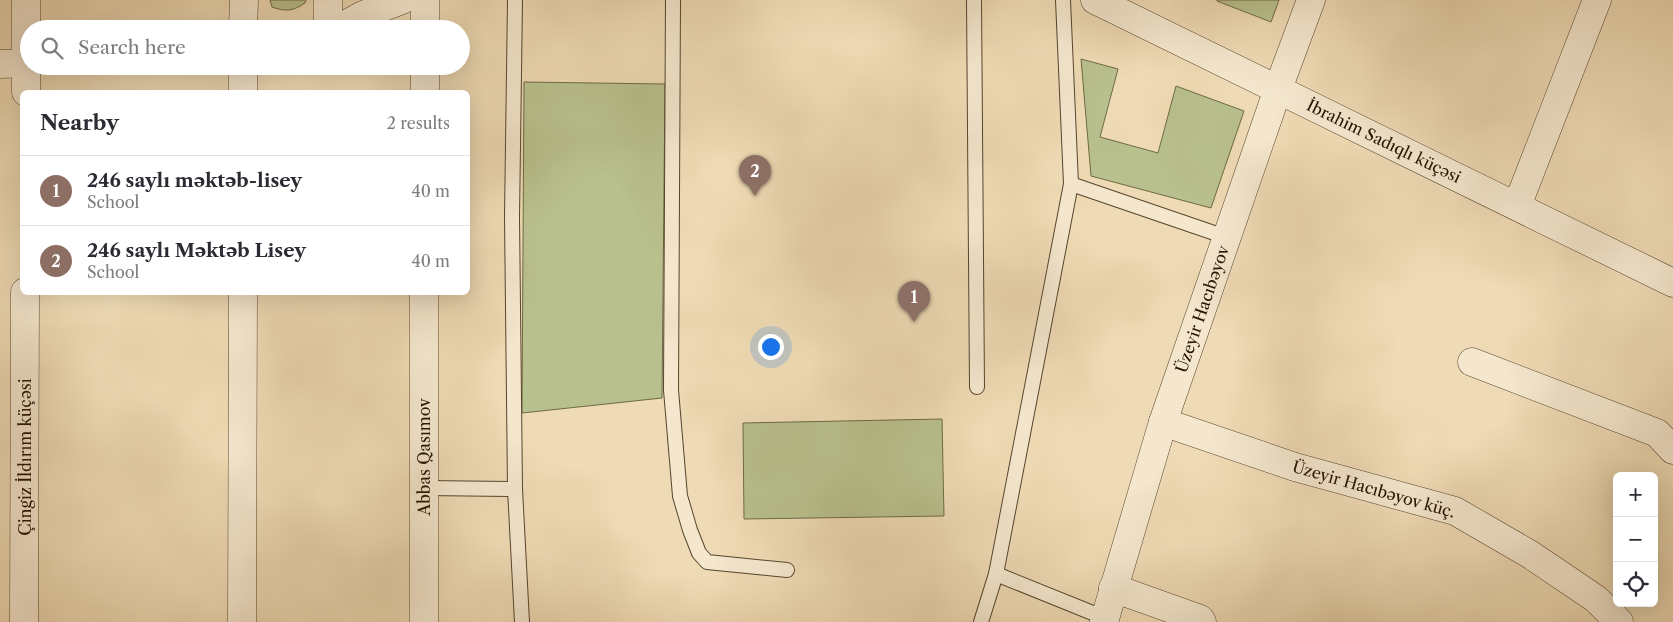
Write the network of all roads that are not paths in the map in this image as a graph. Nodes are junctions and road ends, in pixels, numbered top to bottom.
1 (26, 0) edge
2 (244, 0) edge
3 (328, 0) edge
4 (402, 0) edge
5 (425, 0) edge
6 (515, 0) edge
7 (673, 0) edge
8 (974, 0) edge
9 (1062, 0) edge
10 (1095, 0) edge
11 (1311, 0) edge
12 (1597, 0) edge
13 (363, 7) edge
14 (23, 20) edge
15 (243, 20) edge
16 (328, 20) edge
17 (348, 20) edge
18 (425, 20) edge
19 (20, 47) edge
20 (18, 63) edge
21 (21, 75) edge
22 (243, 75) edge
23 (425, 75) edge
24 (1278, 89) junction
25 (25, 90) edge
26 (243, 90) edge
27 (425, 90) edge
28 (1071, 184) junction
29 (1517, 206) junction
30 (1226, 237) junction
31 (1673, 283) edge
32 (25, 295) edge
33 (242, 295) edge
34 (424, 295) edge
35 (1472, 362) dead end
36 (977, 387) dead end
37 (1163, 422) junction
38 (1673, 450) edge
39 (424, 488) junction
40 (516, 489) junction
41 (787, 570) dead end
42 (996, 574) junction
43 (1113, 588) junction
44 (1104, 620) edge
45 (24, 622) edge
46 (242, 622) edge
47 (424, 622) edge
48 (522, 622) edge
49 (981, 622) edge
50 (1202, 622) edge
51 (1619, 622) edge

1 - 14 street
2 - 15 street
3 - 16 street
4 - 13 street
5 - 18 street
6 - 40 lane
7 - 41 lane
8 - 36 lane
9 - 28 lane
10 - 24 street, İbrahim Sadıqlı küçəsi
11 - 24 street, Üzeyir Hacıbəyov
12 - 29 street
13 - 17 street
19 - 20 street
21 - 25 street
22 - 26 street
23 - 27 street
24 - 29 street, İbrahim Sadıqlı küçəsi
24 - 30 street, Üzeyir Hacıbəyov
28 - 30 lane
28 - 42 lane
29 - 31 street, İbrahim Sadıqlı küçəsi
30 - 37 street, Üzeyir Hacıbəyov
32 - 45 street, Çingiz İldırım küçəsi
33 - 46 street
34 - 39 street, Abbas Qasımov
35 - 38 street
37 - 43 street, Üzeyir Hacıbəyov
37 - 51 street, Üzeyir Hacıbəyov küç.
39 - 40 lane
39 - 47 street, Abbas Qasımov
40 - 48 lane
42 - 44 lane
42 - 49 lane
43 - 44 street, Üzeyir Hacıbəyov
43 - 50 street

